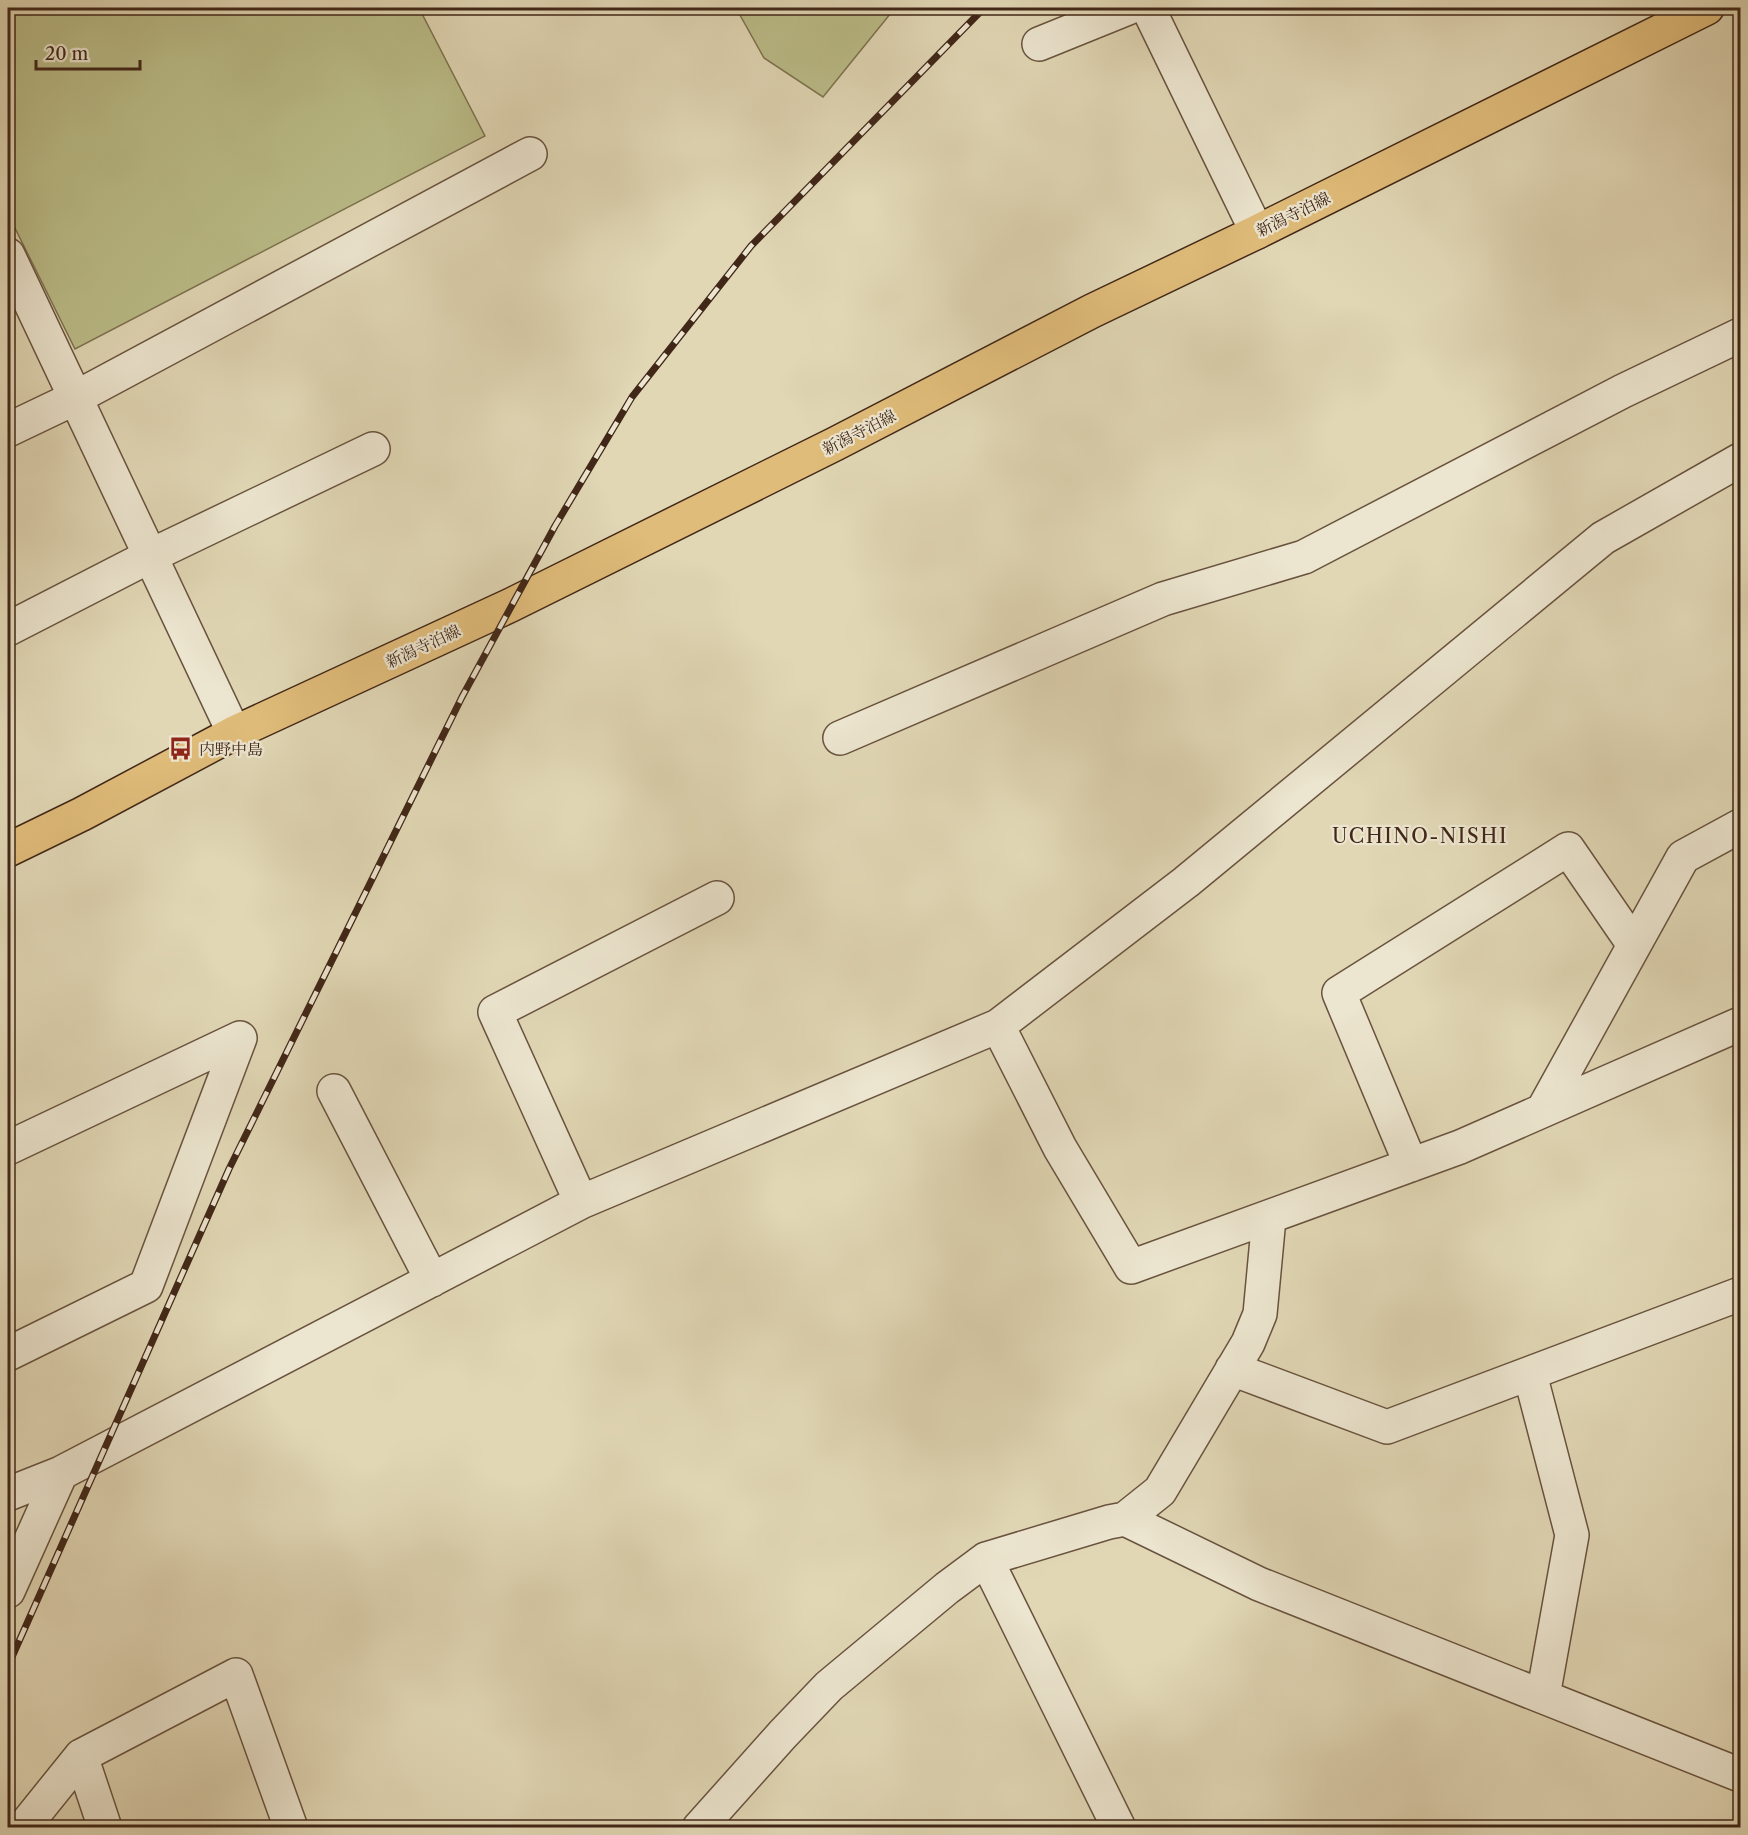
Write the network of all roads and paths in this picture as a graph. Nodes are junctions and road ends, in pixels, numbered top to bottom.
1 (1128, 8) edge
2 (1148, 8) edge
3 (1707, 8) edge
4 (1039, 44) dead end
5 (530, 154) dead end
6 (1257, 232) junction
7 (8, 255) edge
8 (1740, 335) edge
9 (75, 398) junction
10 (8, 430) edge
11 (373, 449) dead end
12 (1740, 460) edge
13 (150, 556) junction
14 (8, 629) edge
15 (234, 733) junction
16 (840, 738) dead end
17 (1740, 826) edge
18 (8, 850) edge
19 (717, 897) dead end
20 (1634, 945) junction
21 (1740, 1024) edge
22 (998, 1026) junction
23 (334, 1091) dead end
24 (1544, 1110) junction
25 (8, 1148) edge
26 (1411, 1165) junction
27 (581, 1202) junction
28 (1269, 1218) junction
29 (432, 1280) junction
30 (1740, 1294) edge
31 (8, 1354) edge
32 (1233, 1369) junction
33 (1530, 1374) junction
34 (62, 1473) junction
35 (8, 1494) edge
36 (1125, 1519) junction
37 (986, 1559) junction
38 (8, 1591) edge
39 (1543, 1696) junction
40 (81, 1756) junction
41 (1740, 1775) edge
42 (22, 1827) edge
43 (105, 1827) edge
44 (291, 1827) edge
45 (699, 1827) edge
46 (1119, 1827) edge

1 - 4 street
2 - 6 street
3 - 6 main road, 新潟寺泊線
5 - 9 street
6 - 15 main road, 新潟寺泊線
7 - 9 street
8 - 16 street
9 - 10 street
9 - 13 street
11 - 13 street
12 - 22 street
13 - 14 street
13 - 15 street
15 - 18 main road, 新潟寺泊線
17 - 20 street
19 - 27 street
20 - 24 street
20 - 26 street
21 - 24 street
22 - 27 street
22 - 28 street
23 - 29 street
24 - 26 street
25 - 31 street
26 - 28 street
27 - 29 street
28 - 32 street
29 - 34 street
30 - 33 street
32 - 33 street
32 - 36 street
33 - 39 street
34 - 35 street
34 - 38 street
36 - 37 street
36 - 39 street
37 - 45 street
37 - 46 street
39 - 41 street
40 - 42 street
40 - 43 street
40 - 44 street

